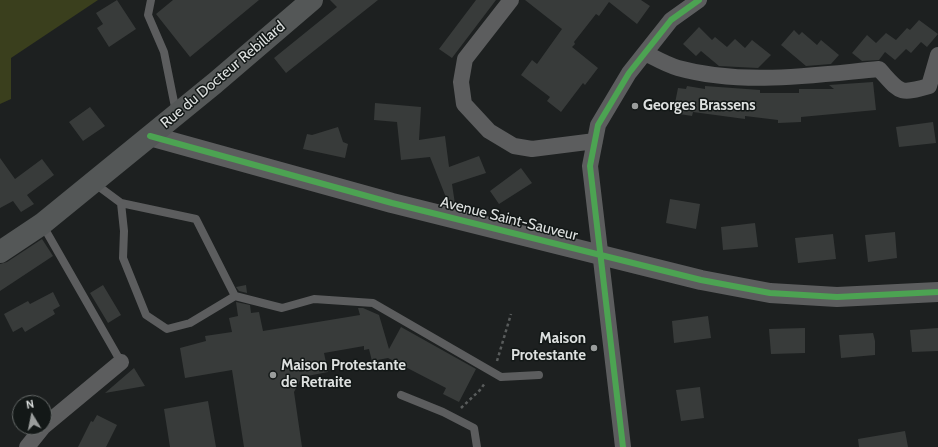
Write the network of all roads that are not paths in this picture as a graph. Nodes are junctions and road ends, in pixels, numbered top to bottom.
1 (151, 0) edge
2 (312, 0) edge
3 (511, 0) edge
4 (699, 0) edge
5 (645, 53) junction
6 (938, 55) edge
7 (934, 88) edge
8 (177, 114) junction
9 (150, 136) junction
10 (595, 141) junction
11 (93, 182) junction
12 (121, 204) junction
13 (42, 224) junction
14 (0, 252) edge
15 (600, 256) junction
16 (938, 292) edge
17 (235, 296) junction
18 (121, 362) joint
19 (539, 375) dead end
20 (401, 395) dead end
21 (52, 419) edge
22 (36, 435) edge
23 (27, 447) edge
24 (477, 447) edge
25 (623, 447) edge

1 - 8 lane
2 - 8 main road, Rue du Docteur Rebillard
3 - 10 street
4 - 5 street
5 - 7 street
5 - 10 street
6 - 7 street
8 - 9 main road, Rue du Docteur Rebillard
9 - 11 main road, Rue du Docteur Rebillard
9 - 15 street, Avenue Saint-Sauveur
10 - 15 street
11 - 12 lane
11 - 13 main road, Rue du Docteur Rebillard
12 - 17 lane
12 - 17 lane
13 - 14 main road, Rue du Docteur Rebillard
13 - 18 lane
15 - 16 street, Avenue Saint-Sauveur
15 - 25 street
17 - 19 lane
18 - 21 street
20 - 24 lane
22 - 23 street

